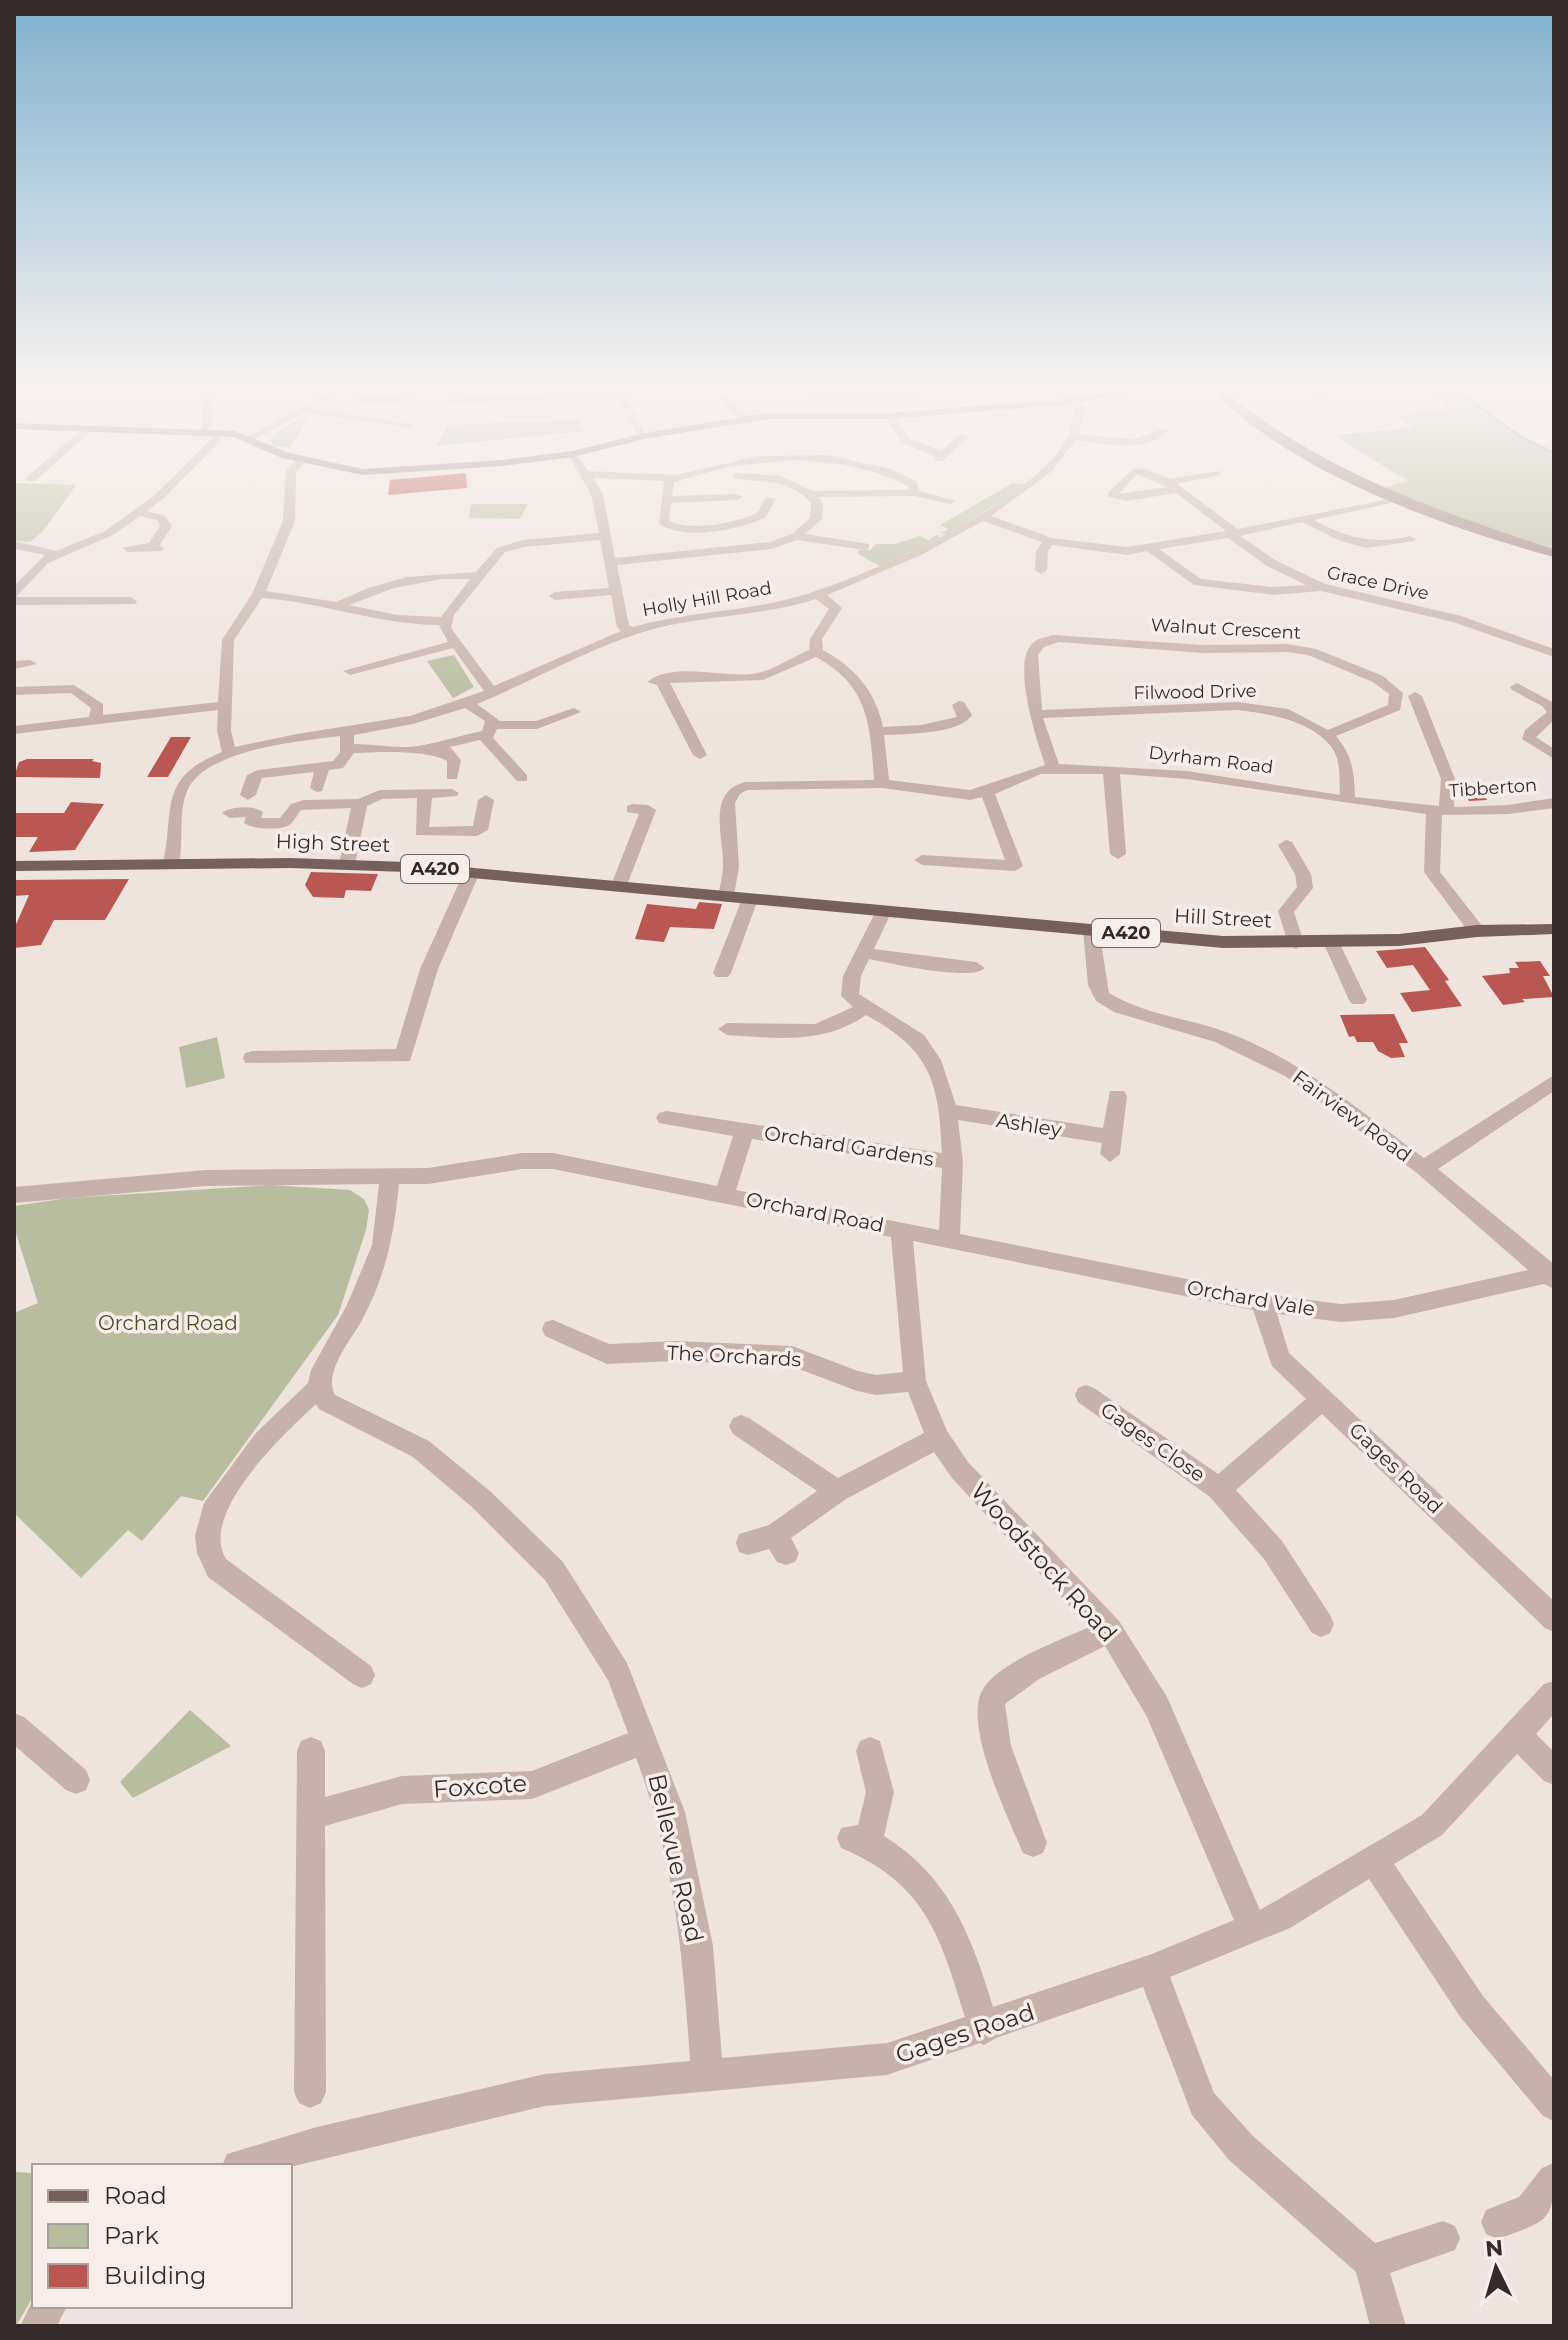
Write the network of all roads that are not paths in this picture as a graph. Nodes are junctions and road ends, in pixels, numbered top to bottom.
1 (154, 500) edge
2 (290, 500) edge
3 (598, 500) edge
4 (667, 500) edge
5 (770, 500) edge
6 (815, 500) edge
7 (946, 500) edge
8 (1006, 500) edge
9 (1190, 500) edge
10 (1391, 500) joint
11 (950, 501) dead end
12 (138, 512) junction
13 (982, 517) junction
14 (1303, 518) junction
15 (1233, 533) junction
16 (605, 536) junction
17 (796, 536) junction
18 (1410, 539) dead end
19 (1049, 541) junction
20 (14, 545) edge
21 (865, 546) dead end
22 (128, 548) dead end
23 (1151, 549) junction
24 (1554, 553) edge
25 (54, 554) junction
26 (611, 562) junction
27 (1041, 570) dead end
28 (479, 576) junction
29 (1321, 587) junction
30 (616, 591) junction
31 (14, 594) edge
32 (258, 594) junction
33 (818, 594) junction
34 (555, 596) dead end
35 (14, 601) edge
36 (131, 601) dead end
37 (338, 606) junction
38 (445, 621) junction
39 (631, 632) junction
40 (455, 644) junction
41 (1551, 649) edge
42 (816, 652) junction
43 (30, 664) dead end
44 (14, 665) edge
45 (350, 671) dead end
46 (71, 674) dead end
47 (1517, 687) dead end
48 (65, 688) junction
49 (490, 690) junction
50 (14, 691) edge
51 (1415, 696) dead end
52 (465, 702) junction
53 (225, 705) junction
54 (959, 705) dead end
55 (1554, 712) edge
56 (1035, 714) junction
57 (570, 718) dead end
58 (94, 723) junction
59 (14, 730) edge
60 (489, 730) junction
61 (878, 731) junction
62 (347, 733) junction
63 (1327, 735) junction
64 (347, 749) junction
65 (436, 750) junction
66 (229, 753) junction
67 (700, 755) dead end
68 (1554, 755) edge
69 (322, 768) junction
70 (1053, 768) junction
71 (1110, 769) junction
72 (452, 776) dead end
73 (522, 778) dead end
74 (882, 784) junction
75 (317, 788) dead end
76 (987, 792) junction
77 (452, 793) dead end
78 (425, 794) junction
79 (248, 795) dead end
80 (1348, 799) junction
81 (486, 800) dead end
82 (360, 803) junction
83 (1554, 803) edge
84 (632, 809) dead end
85 (1440, 811) junction
86 (230, 813) dead end
87 (1286, 845) dead end
88 (1118, 854) dead end
89 (922, 860) dead end
90 (171, 864) junction
91 (347, 864) junction
92 (14, 866) edge
93 (472, 872) junction
94 (619, 885) junction
95 (699, 893) joint
96 (726, 896) junction
97 (750, 899) junction
98 (883, 913) junction
99 (1554, 929) edge
100 (1091, 930) junction
101 (1477, 931) junction
102 (1331, 942) junction
103 (1296, 943) junction
104 (865, 953) junction
105 (976, 968) dead end
106 (722, 973) dead end
107 (1358, 1000) dead end
108 (864, 1008) junction
109 (727, 1029) dead end
110 (252, 1058) dead end
111 (1554, 1082) edge
112 (1117, 1096) dead end
113 (947, 1111) junction
114 (666, 1118) dead end
115 (745, 1130) junction
116 (953, 1162) junction
117 (1424, 1168) junction
118 (390, 1177) junction
119 (725, 1194) junction
120 (14, 1195) edge
121 (901, 1229) junction
122 (949, 1239) junction
123 (1552, 1276) edge
124 (1262, 1303) junction
125 (553, 1329) dead end
126 (915, 1381) junction
127 (319, 1388) junction
128 (1086, 1395) dead end
129 (1324, 1398) junction
130 (741, 1426) dead end
131 (938, 1438) junction
132 (1219, 1489) junction
133 (837, 1491) junction
134 (748, 1543) dead end
135 (1554, 1619) edge
136 (1321, 1624) dead end
137 (1110, 1630) junction
138 (362, 1675) dead end
139 (1554, 1694) edge
140 (14, 1727) edge
141 (1518, 1736) junction
142 (646, 1740) junction
143 (311, 1751) dead end
144 (870, 1751) dead end
145 (1554, 1771) edge
146 (76, 1780) dead end
147 (309, 1816) junction
148 (1033, 1843) dead end
149 (1373, 1859) junction
150 (1253, 1928) junction
151 (1152, 1969) junction
152 (984, 2029) junction
153 (707, 2073) junction
154 (310, 2092) dead end
155 (1554, 2105) edge
156 (246, 2164) edge
157 (1554, 2180) edge
158 (1498, 2222) dead end
159 (1443, 2238) dead end
160 (1370, 2262) junction
161 (48, 2308) edge
162 (38, 2326) edge
163 (1388, 2326) edge

1 - 12 street
2 - 32 street
3 - 16 street
4 - 5 street
6 - 17 street
7 - 11 street
8 - 13 street, Holly Hill Road
9 - 15 street
10 - 14 street
10 - 24 street
12 - 22 street
12 - 25 street
13 - 19 street
13 - 33 street, Holly Hill Road
14 - 15 street
14 - 18 street
15 - 23 street
15 - 29 street
16 - 26 street
16 - 28 street
17 - 21 street
17 - 26 street
19 - 23 street
19 - 27 street
20 - 25 street
23 - 29 street, Grace Drive
25 - 31 street
26 - 30 street
28 - 37 street
28 - 38 street
29 - 41 street, Grace Drive
30 - 34 street
30 - 39 street
32 - 37 street
32 - 53 street
33 - 39 street, Holly Hill Road
33 - 42 street
35 - 36 street
37 - 38 street
38 - 40 street
39 - 49 street, Holly Hill Road
40 - 45 street
40 - 49 street
42 - 61 street
42 - 67 street
43 - 44 street
46 - 48 street
47 - 55 street
48 - 50 street
48 - 58 street
49 - 52 street, Holly Hill Road
51 - 85 street
52 - 60 street
52 - 62 street, Holly Hill Road
53 - 58 street
53 - 66 street
54 - 61 street
55 - 68 street
56 - 63 street, Filwood Drive
56 - 63 street, Walnut Crescent
56 - 70 street, Walnut Crescent
57 - 60 street
58 - 59 street
60 - 65 street
60 - 73 street
61 - 74 street
62 - 64 street
62 - 66 street, Holly Hill Road
63 - 80 street
64 - 65 street
64 - 69 street
65 - 72 street
66 - 90 street
69 - 75 street
69 - 79 street
70 - 71 street, Dyrham Road
70 - 76 street, Dyrham Road
71 - 80 street, Dyrham Road
71 - 88 street
74 - 76 street
74 - 96 street
76 - 89 street
77 - 78 street
78 - 81 street
78 - 82 street
80 - 85 street, Dyrham Road
82 - 86 street
82 - 91 street
83 - 85 street, Tibberton
84 - 94 street
85 - 101 street
87 - 103 street
90 - 91 main road, High Street / A420
90 - 92 main road, High Street / A420
91 - 93 main road, High Street / A420
93 - 94 main road, High Street / A420
93 - 110 street
94 - 95 main road, High Street / A420
95 - 96 main road, Hill Street / A420
96 - 97 main road, Hill Street / A420
97 - 98 main road, Hill Street / A420
97 - 106 street
98 - 100 main road, Hill Street / A420
98 - 104 street
99 - 101 main road, Hill Street / A420
100 - 103 main road, Hill Street / A420
100 - 117 street, Fairview Road
101 - 102 main road, Hill Street / A420
102 - 103 main road, Hill Street / A420
102 - 107 street
104 - 105 street
104 - 108 street
108 - 109 street
108 - 113 street
111 - 117 street
112 - 113 street, Ashley
113 - 116 street
114 - 115 street, Orchard Gardens
115 - 116 street, Orchard Gardens
115 - 119 street, Orchard Gardens
116 - 122 street
117 - 123 street, Fairview Road
118 - 119 street, Orchard Road
118 - 120 street, Orchard Road
118 - 127 street
119 - 121 street, Orchard Road
121 - 122 street, Orchard Road
121 - 126 street, Woodstock Road
122 - 124 street, Orchard Vale
123 - 124 street, Orchard Vale
124 - 129 street, Gages Road
125 - 126 street, The Orchards
126 - 131 street, Woodstock Road
127 - 138 street
127 - 142 street, Bellevue Road
128 - 132 street, Gages Close
129 - 132 street, Gages Close
129 - 135 street, Gages Road
130 - 133 street
131 - 133 street
131 - 137 street, Woodstock Road
132 - 136 street, Gages Close
133 - 134 street
137 - 148 street
137 - 150 street, Woodstock Road
139 - 141 street, Gages Road
140 - 146 street
141 - 145 street
141 - 149 street, Gages Road
142 - 147 street, Foxcote
142 - 153 street, Bellevue Road
143 - 147 street
144 - 152 street
147 - 154 street
149 - 150 street, Gages Road
149 - 155 street
150 - 151 street, Gages Road
151 - 152 street, Gages Road
151 - 160 street
152 - 153 street, Gages Road
153 - 156 street, Gages Road
157 - 158 street
159 - 160 street
160 - 163 street
161 - 162 street

